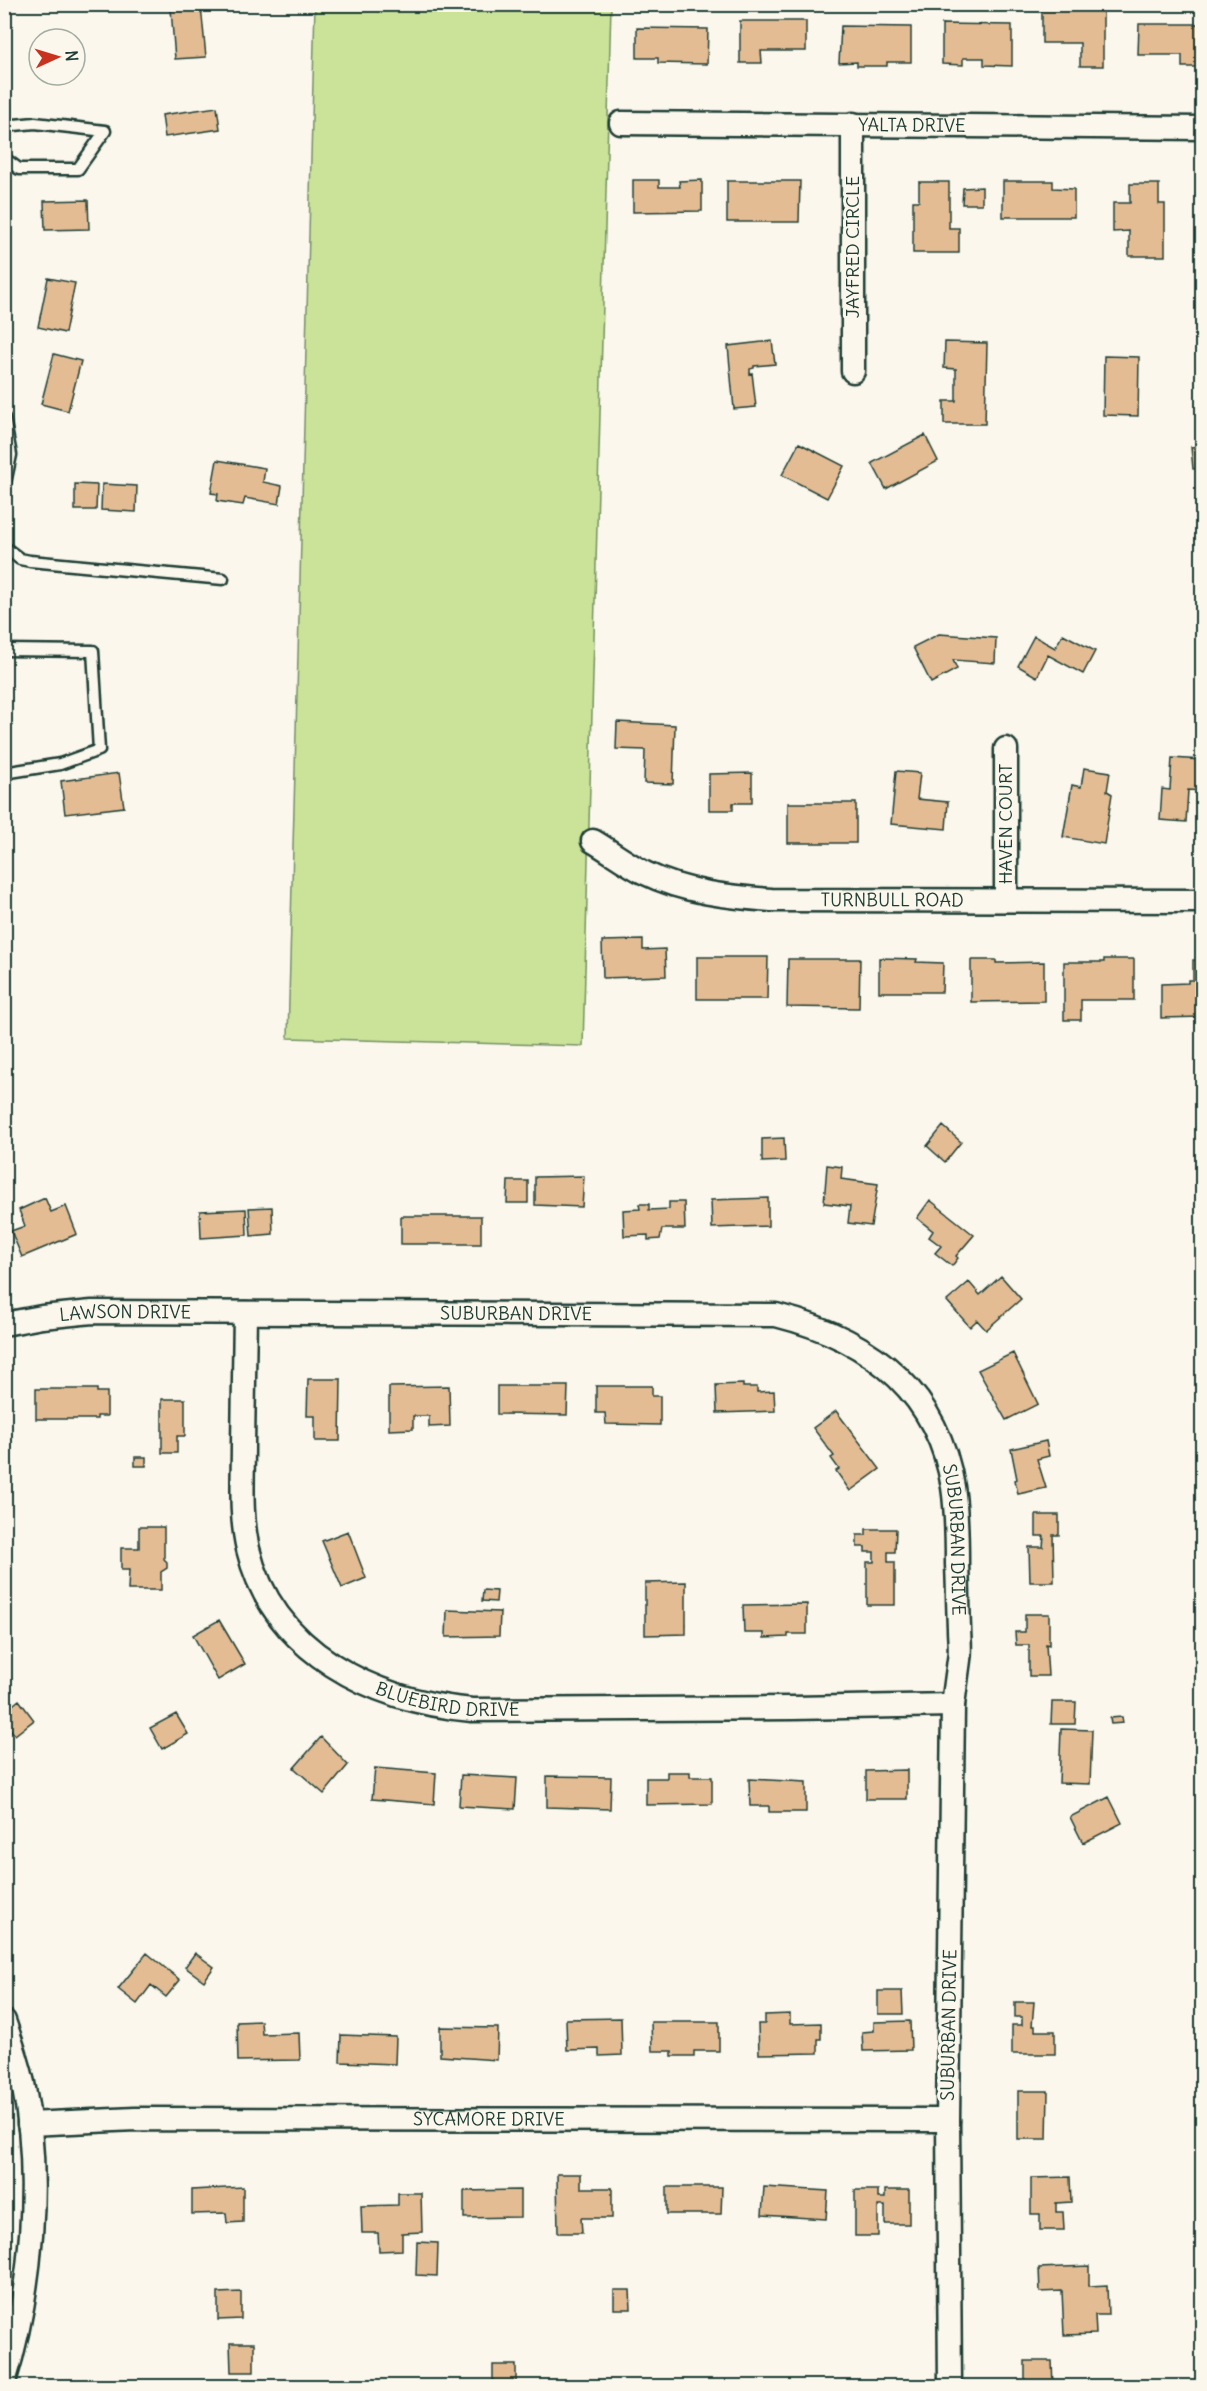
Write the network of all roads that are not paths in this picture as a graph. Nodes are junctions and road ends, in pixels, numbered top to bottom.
1 (621, 123) dead end
2 (853, 124) junction
3 (4, 126) edge
4 (1203, 128) edge
5 (4, 158) edge
6 (853, 371) dead end
7 (4, 418) edge
8 (4, 488) edge
9 (4, 547) edge
10 (223, 579) dead end
11 (4, 650) edge
12 (1006, 749) dead end
13 (4, 773) edge
14 (593, 841) dead end
15 (1006, 900) junction
16 (1203, 901) edge
17 (245, 1312) junction
18 (4, 1324) edge
19 (953, 1705) junction
20 (4, 2021) edge
21 (948, 2120) junction
22 (29, 2124) junction
23 (4, 2382) edge
24 (950, 2386) edge

1 - 2 street, YALTA DRIVE
2 - 4 street, YALTA DRIVE
2 - 6 street, JAYFRED CIRCLE
3 - 5 lane
7 - 8 lane
9 - 10 lane
11 - 13 lane
12 - 15 street, HAVEN COURT
14 - 15 street, TURNBULL ROAD
15 - 16 street, TURNBULL ROAD
17 - 18 street, LAWSON DRIVE
17 - 19 street, SUBURBAN DRIVE
17 - 19 street, BLUEBIRD DRIVE
19 - 21 street, SUBURBAN DRIVE
20 - 22 street
21 - 22 street, SYCAMORE DRIVE
21 - 24 street, SUBURBAN DRIVE
22 - 23 street

